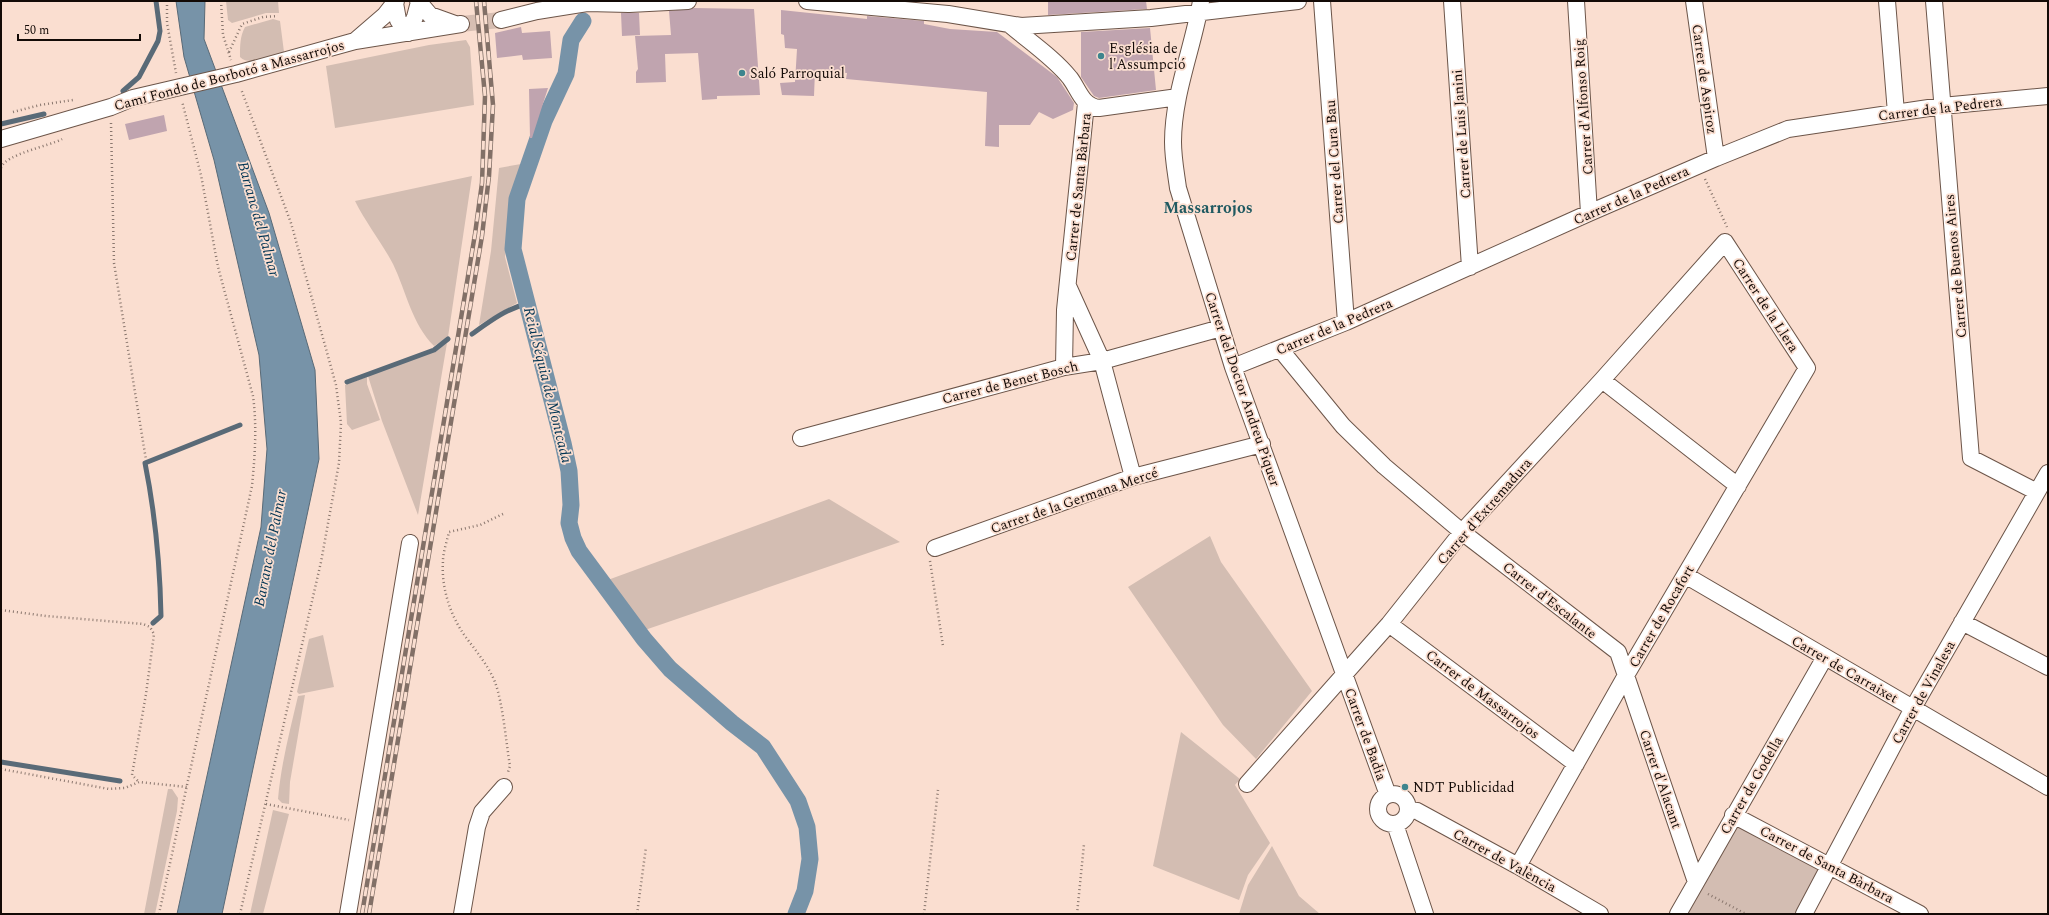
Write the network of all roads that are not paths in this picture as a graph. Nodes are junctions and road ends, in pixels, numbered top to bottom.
1 (418, 1) edge
2 (688, 1) edge
3 (807, 1) edge
4 (1298, 1) edge
5 (1322, 1) edge
6 (1452, 1) edge
7 (1576, 1) edge
8 (1694, 1) edge
9 (1887, 1) edge
10 (1934, 1) edge
11 (395, 2) edge
12 (618, 2) edge
13 (1200, 7) edge
14 (501, 20) tunnel mouth
15 (1010, 25) junction
16 (408, 33) junction
17 (356, 40) junction
18 (2048, 96) edge
19 (1178, 97) junction
20 (1086, 103) junction
21 (1942, 106) junction
22 (1896, 113) junction
23 (1, 139) edge
24 (1716, 158) junction
25 (1589, 213) junction
26 (1728, 238) joint
27 (1470, 267) junction
28 (1068, 285) junction
29 (1346, 322) junction
30 (1221, 328) junction
31 (1280, 349) junction
32 (1102, 361) junction
33 (1064, 367) junction
34 (1233, 367) junction
35 (1807, 368) joint
36 (1602, 380) junction
37 (800, 438) dead end
38 (1262, 444) junction
39 (2048, 474) edge
40 (1133, 477) junction
41 (1738, 486) junction
42 (2037, 492) junction
43 (1462, 532) junction
44 (410, 543) dead end
45 (935, 548) road end
46 (1685, 575) junction
47 (1962, 622) junction
48 (1389, 624) junction
49 (1825, 657) junction
50 (2048, 667) edge
51 (1344, 674) junction
52 (1625, 677) junction
53 (1913, 708) junction
54 (1576, 764) junction
55 (1247, 784) dead end
56 (2048, 786) edge
57 (504, 787) road end
58 (1388, 795) junction
59 (1408, 810) junction
60 (1733, 815) junction
61 (1395, 824) junction
62 (1518, 866) junction
63 (1829, 866) junction
64 (1700, 887) junction
65 (348, 914) edge
66 (462, 914) edge
67 (1425, 914) edge
68 (1600, 914) edge
69 (1678, 914) edge
70 (1804, 914) edge
71 (1920, 914) edge

1 - 16 street
1 - 16 street, Camí Fondo de Borbotó a Massarrojos
2 - 12 street
3 - 15 street
4 - 13 street
5 - 29 street, Carrer del Cura Bau
6 - 27 street, Carrer de Luis Janini
7 - 25 street, Carrer d'Alfonso Roig
8 - 24 street, Carrer de Aspiroz
9 - 22 street
10 - 21 street, Carrer de Buenos Aires
11 - 16 street
11 - 17 street
12 - 14 street
13 - 15 street
13 - 19 street, Carrer del Doctor Andreu Piquer
15 - 20 street, Carrer de Santa Bàrbara
16 - 17 street, Camí Fondo de Borbotó a Massarrojos
17 - 23 street, Camí Fondo de Borbotó a Massarrojos
18 - 21 street, Carrer de la Pedrera
19 - 20 street
19 - 30 street, Carrer del Doctor Andreu Piquer
20 - 28 street, Carrer de Santa Bàrbara
21 - 22 street, Carrer de la Pedrera
21 - 42 street, Carrer de Buenos Aires
22 - 24 street, Carrer de la Pedrera
24 - 25 street, Carrer de la Pedrera
25 - 27 street, Carrer de la Pedrera
26 - 35 street, Carrer de la Llera
26 - 36 street, Carrer d'Extremadura
27 - 29 street, Carrer de la Pedrera
28 - 32 street, Carrer de Santa Bàrbara
28 - 33 street, Carrer de Santa Bàrbara
29 - 31 street, Carrer de la Pedrera
30 - 32 street, Carrer de Benet Bosch
30 - 34 street, Carrer del Doctor Andreu Piquer
31 - 34 street, Carrer de la Pedrera
31 - 43 street, Carrer d'Escalante
32 - 33 street, Carrer de Benet Bosch
32 - 40 street, Carrer de Santa Bàrbara
33 - 37 street, Carrer de Benet Bosch
34 - 38 street, Carrer del Doctor Andreu Piquer
35 - 41 street, Carrer de Rocafort
36 - 41 street
36 - 43 street, Carrer d'Extremadura
38 - 40 street, Carrer de la Germana Mercé
38 - 51 street, Carrer del Doctor Andreu Piquer
39 - 42 street, Carrer de Vinalesa
40 - 45 street, Carrer de la Germana Mercé
41 - 46 street, Carrer de Rocafort
42 - 47 street, Carrer de Vinalesa
43 - 48 street, Carrer d'Extremadura
43 - 52 street, Carrer d'Escalante
44 - 65 street
46 - 49 street, Carrer de Carraixet
46 - 52 street, Carrer de Rocafort
47 - 50 street
47 - 53 street, Carrer de Vinalesa
48 - 51 street, Carrer d'Extremadura
48 - 54 street, Carrer de Massarrojos
49 - 53 street, Carrer de Carraixet
49 - 60 street, Carrer de Godella
51 - 55 street, Carrer d'Extremadura
51 - 58 street, Carrer de Badia
52 - 54 street, Carrer de Rocafort
52 - 64 street, Carrer d'Alacant
53 - 56 street, Carrer de Carraixet
53 - 63 street, Carrer de Vinalesa
54 - 62 street, Carrer de Rocafort
57 - 66 street
58 - 59 street
58 - 61 street
59 - 61 street
59 - 62 street, Carrer de València
60 - 63 street, Carrer de Santa Bàrbara
60 - 64 street, Carrer de Godella
61 - 67 street
62 - 68 street, Carrer de València
63 - 70 street, Carrer de Vinalesa
63 - 71 street, Carrer de Santa Bàrbara
64 - 69 street, Carrer de Godella

